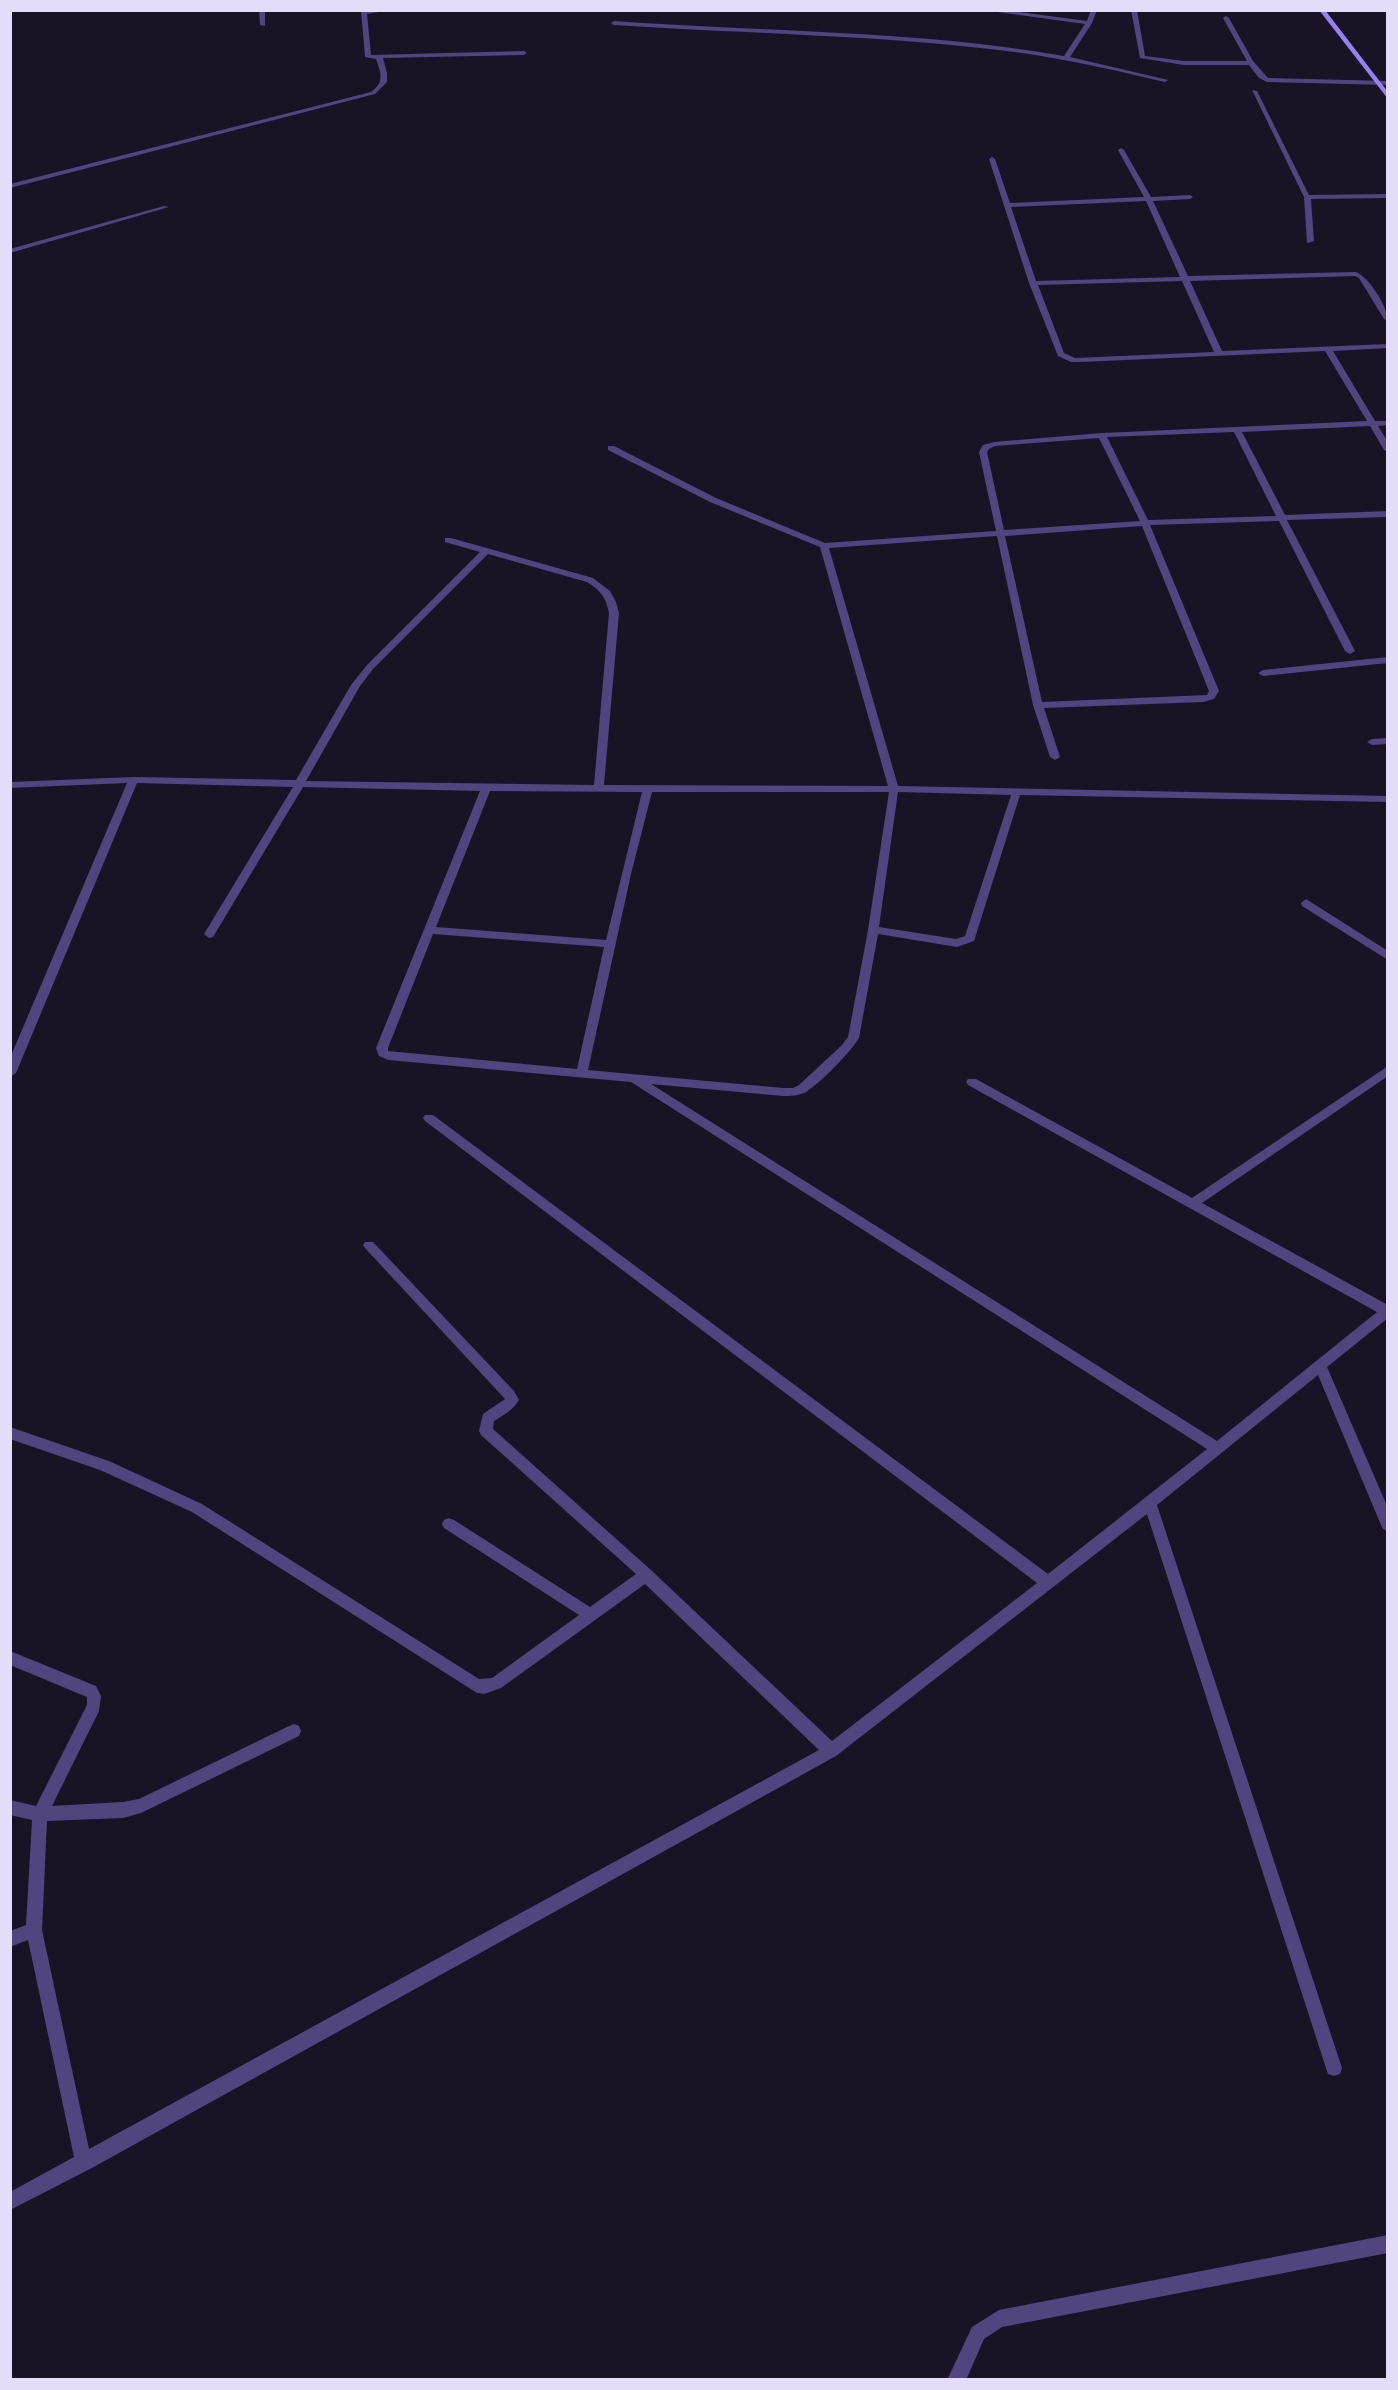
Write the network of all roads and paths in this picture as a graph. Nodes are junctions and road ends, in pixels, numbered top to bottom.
1 (262, 10) edge
2 (387, 10) edge
3 (986, 10) edge
4 (1094, 10) edge
5 (1134, 10) edge
6 (1322, 10) edge
7 (364, 12) edge
8 (1226, 18) dead end
9 (1089, 22) junction
10 (614, 23) dead end
11 (263, 25) dead end
12 (524, 53) dead end
13 (379, 57) junction
14 (1066, 58) junction
15 (1251, 63) junction
16 (1165, 80) dead end
17 (1388, 83) edge
18 (1378, 84) junction
19 (1254, 91) dead end
20 (1388, 97) edge
21 (1121, 150) dead end
22 (992, 159) dead end
23 (10, 186) edge
24 (1388, 196) edge
25 (1190, 197) dead end
26 (1307, 197) junction
27 (1149, 199) junction
28 (1007, 205) junction
29 (166, 207) dead end
30 (1310, 241) dead end
31 (10, 251) edge
32 (1186, 279) junction
33 (1033, 283) junction
34 (1388, 319) edge
35 (1388, 346) edge
36 (1328, 349) junction
37 (1219, 354) junction
38 (1388, 423) edge
39 (1373, 424) junction
40 (1236, 428) junction
41 (1102, 435) junction
42 (611, 448) dead end
43 (1388, 450) edge
44 (1388, 514) edge
45 (1281, 518) junction
46 (1145, 523) junction
47 (1001, 534) junction
48 (448, 540) dead end
49 (824, 546) junction
50 (486, 551) junction
51 (1350, 651) dead end
52 (1388, 660) edge
53 (1263, 672) dead end
54 (1038, 705) junction
55 (1388, 741) edge
56 (1372, 742) dead end
57 (1054, 757) dead end
58 (133, 780) junction
59 (300, 783) junction
60 (10, 785) edge
61 (486, 788) junction
62 (599, 789) junction
63 (648, 789) junction
64 (894, 789) junction
65 (1016, 793) junction
66 (1388, 800) edge
67 (1305, 903) dead end
68 (429, 930) junction
69 (873, 930) junction
70 (209, 934) dead end
71 (610, 944) junction
72 (1388, 956) edge
73 (1388, 1070) edge
74 (10, 1072) edge
75 (582, 1073) junction
76 (631, 1077) junction
77 (972, 1082) dead end
78 (429, 1118) dead end
79 (1192, 1204) junction
80 (369, 1245) dead end
81 (1387, 1311) edge
82 (1320, 1365) junction
83 (10, 1433) edge
84 (1218, 1449) junction
85 (1150, 1503) junction
86 (449, 1524) dead end
87 (1388, 1525) edge
88 (646, 1575) junction
89 (1047, 1582) junction
90 (591, 1615) junction
91 (10, 1658) edge
92 (294, 1731) dead end
93 (831, 1751) junction
94 (10, 1808) edge
95 (40, 1814) junction
96 (34, 1930) junction
97 (10, 1939) edge
98 (1334, 2068) dead end
99 (84, 2163) junction
100 (10, 2202) edge
101 (1388, 2244) edge
102 (956, 2379) edge

1 - 11 street
2 - 7 street
3 - 9 street
4 - 9 street
5 - 15 street
6 - 18 main road
7 - 13 street
8 - 15 street
9 - 14 street
10 - 14 street
12 - 13 street
13 - 23 street
14 - 16 street
15 - 18 street
17 - 18 street
18 - 20 main road
19 - 26 street
21 - 27 street
22 - 28 street
24 - 26 street
25 - 27 street
26 - 30 street
27 - 28 street
27 - 32 street
28 - 33 street
29 - 31 street
32 - 33 street
32 - 34 street
32 - 37 street
33 - 37 street
35 - 36 street
36 - 37 street
36 - 39 street
38 - 39 street
39 - 40 street
39 - 43 street
40 - 41 street
40 - 45 street
41 - 46 street
41 - 47 street
42 - 49 street
44 - 45 street
45 - 46 street
45 - 51 street
46 - 47 street
46 - 54 street
47 - 49 street
47 - 54 street
48 - 50 street
49 - 64 street
50 - 59 street
50 - 62 street
52 - 53 street
54 - 57 street
55 - 56 street
58 - 59 street
58 - 60 street
58 - 74 street
59 - 61 street
59 - 70 street
61 - 62 street
61 - 68 street
62 - 63 street
63 - 64 street
63 - 71 street
64 - 65 street
64 - 69 street
65 - 66 street
65 - 69 street
67 - 72 street
68 - 71 street
68 - 75 street
69 - 76 street
71 - 75 street
73 - 79 street
75 - 76 street
76 - 84 street
77 - 79 street
78 - 89 street
79 - 81 street
80 - 88 street
81 - 82 street
82 - 84 street
82 - 87 street
83 - 90 street
84 - 85 street
85 - 89 street
85 - 98 street
86 - 90 street
88 - 90 street
88 - 93 street
89 - 93 street
91 - 95 street
92 - 95 street
93 - 99 street
94 - 95 street
95 - 96 street
96 - 97 street
96 - 99 street
99 - 100 street
101 - 102 street

